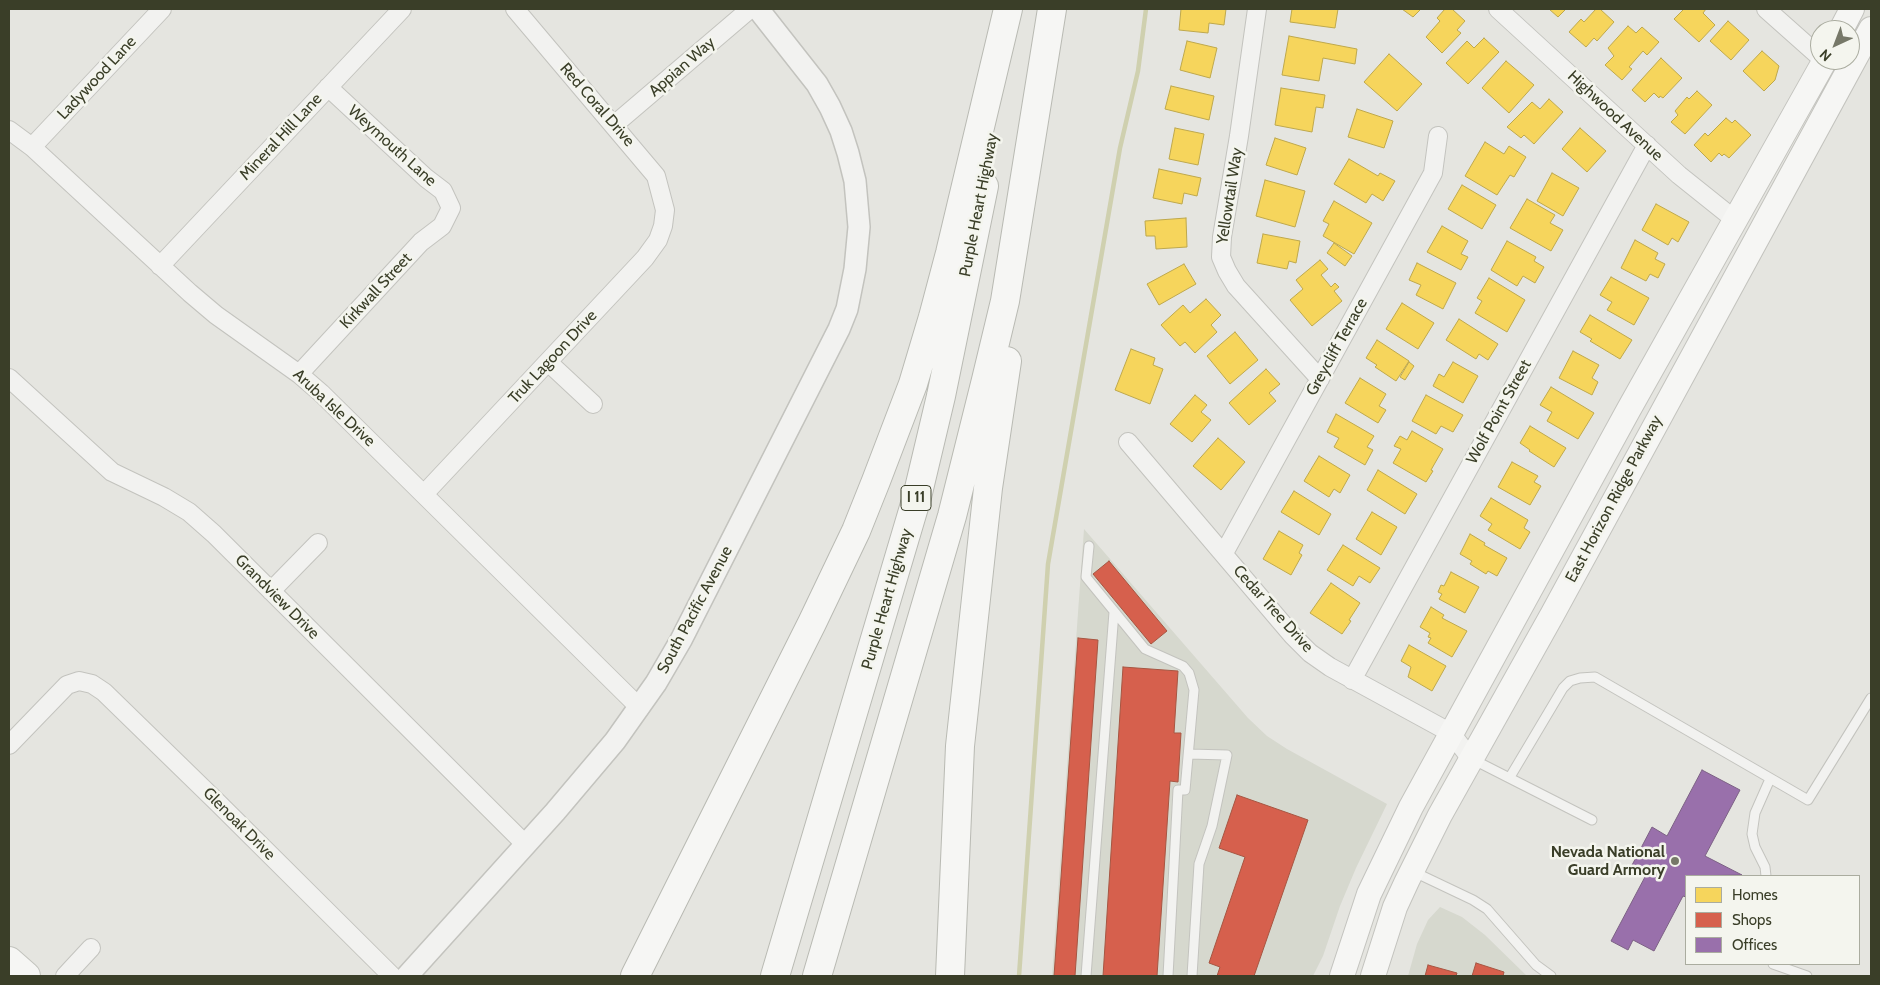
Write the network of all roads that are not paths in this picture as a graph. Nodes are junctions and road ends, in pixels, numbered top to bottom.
1 (162, 9) edge
2 (402, 9) edge
3 (515, 9) edge
4 (750, 9) edge
5 (758, 9) edge
6 (1010, 9) edge
7 (1052, 9) edge
8 (1257, 9) edge
9 (1498, 9) edge
10 (1766, 9) edge
11 (1871, 29) edge
12 (1810, 48) edge
13 (1819, 70) edge
14 (1839, 70) edge
15 (1846, 75) junction
16 (328, 87) junction
17 (614, 125) junction
18 (9, 130) edge
19 (1438, 136) dead end
20 (1647, 145) junction
21 (32, 147) junction
22 (451, 208) joint
23 (665, 210) joint
24 (1734, 219) junction
25 (160, 266) junction
26 (1005, 301) junction
27 (548, 362) junction
28 (299, 374) junction
29 (9, 378) edge
30 (1320, 379) junction
31 (593, 404) dead end
32 (1128, 442) dead end
33 (424, 494) junction
34 (318, 543) dead end
35 (1088, 546) dead end
36 (1224, 553) junction
37 (271, 591) junction
38 (1114, 612) junction
39 (1352, 680) junction
40 (1871, 698) edge
41 (640, 708) junction
42 (1451, 733) junction
43 (9, 745) edge
44 (1189, 754) junction
45 (1471, 758) junction
46 (1510, 777) junction
47 (1770, 779) junction
48 (1592, 820) dead end
49 (525, 844) junction
50 (1412, 871) junction
51 (1766, 875) edge
52 (91, 948) dead end
53 (9, 961) edge
54 (1776, 965) edge
55 (26, 976) edge
56 (65, 976) edge
57 (392, 976) edge
58 (407, 976) edge
59 (635, 976) edge
60 (775, 976) edge
61 (817, 976) edge
62 (950, 976) edge
63 (1086, 976) edge
64 (1168, 976) edge
65 (1192, 976) edge
66 (1342, 976) edge
67 (1373, 976) edge
68 (1550, 976) edge
69 (1807, 976) edge

1 - 21 street, Ladywood Lane
2 - 16 street, Mineral Hill Lane
3 - 17 street, Red Coral Drive
4 - 17 street, Appian Way
5 - 41 street, South Pacific Avenue
6 - 59 main road
6 - 60 main road, Purple Heart Highway / I 11
7 - 26 main road, I 11
8 - 30 street, Yellowtail Way
9 - 20 street, Highwood Avenue
10 - 12 street
11 - 15 main road, East Horizon Ridge Parkway
13 - 24 main road, East Horizon Ridge Parkway
14 - 15 street
15 - 45 main road, East Horizon Ridge Parkway
16 - 22 street, Weymouth Lane
16 - 25 street, Mineral Hill Lane
17 - 23 street, Red Coral Drive
18 - 21 street, Aruba Isle Drive
19 - 30 street, Greycliff Terrace
20 - 24 street, Highwood Avenue
20 - 39 street, Wolf Point Street
21 - 25 street, Aruba Isle Drive
22 - 28 street, Kirkwall Street
23 - 27 street, Truk Lagoon Drive
24 - 42 main road, East Horizon Ridge Parkway
25 - 28 street, Aruba Isle Drive
26 - 61 main road, I 11
26 - 62 main road
27 - 31 street
27 - 33 street, Truk Lagoon Drive
28 - 33 street, Aruba Isle Drive
29 - 37 street, Grandview Drive
30 - 36 street, Greycliff Terrace
32 - 36 street, Cedar Tree Drive
33 - 41 street, Aruba Isle Drive
34 - 37 street
35 - 38 lane
36 - 39 street, Cedar Tree Drive
37 - 49 street, Grandview Drive
38 - 44 lane
38 - 63 lane
39 - 42 street, Cedar Tree Drive
40 - 47 lane
41 - 49 street, South Pacific Avenue
42 - 45 street, Cedar Tree Drive
42 - 66 main road, East Horizon Ridge Parkway
43 - 57 street, Glenoak Drive
44 - 64 lane
44 - 65 lane
45 - 46 lane
45 - 50 main road, East Horizon Ridge Parkway
46 - 47 lane
46 - 48 lane
47 - 51 lane
49 - 58 street, South Pacific Avenue
50 - 67 main road, East Horizon Ridge Parkway
50 - 68 lane
52 - 56 street
53 - 55 main road
54 - 69 lane

